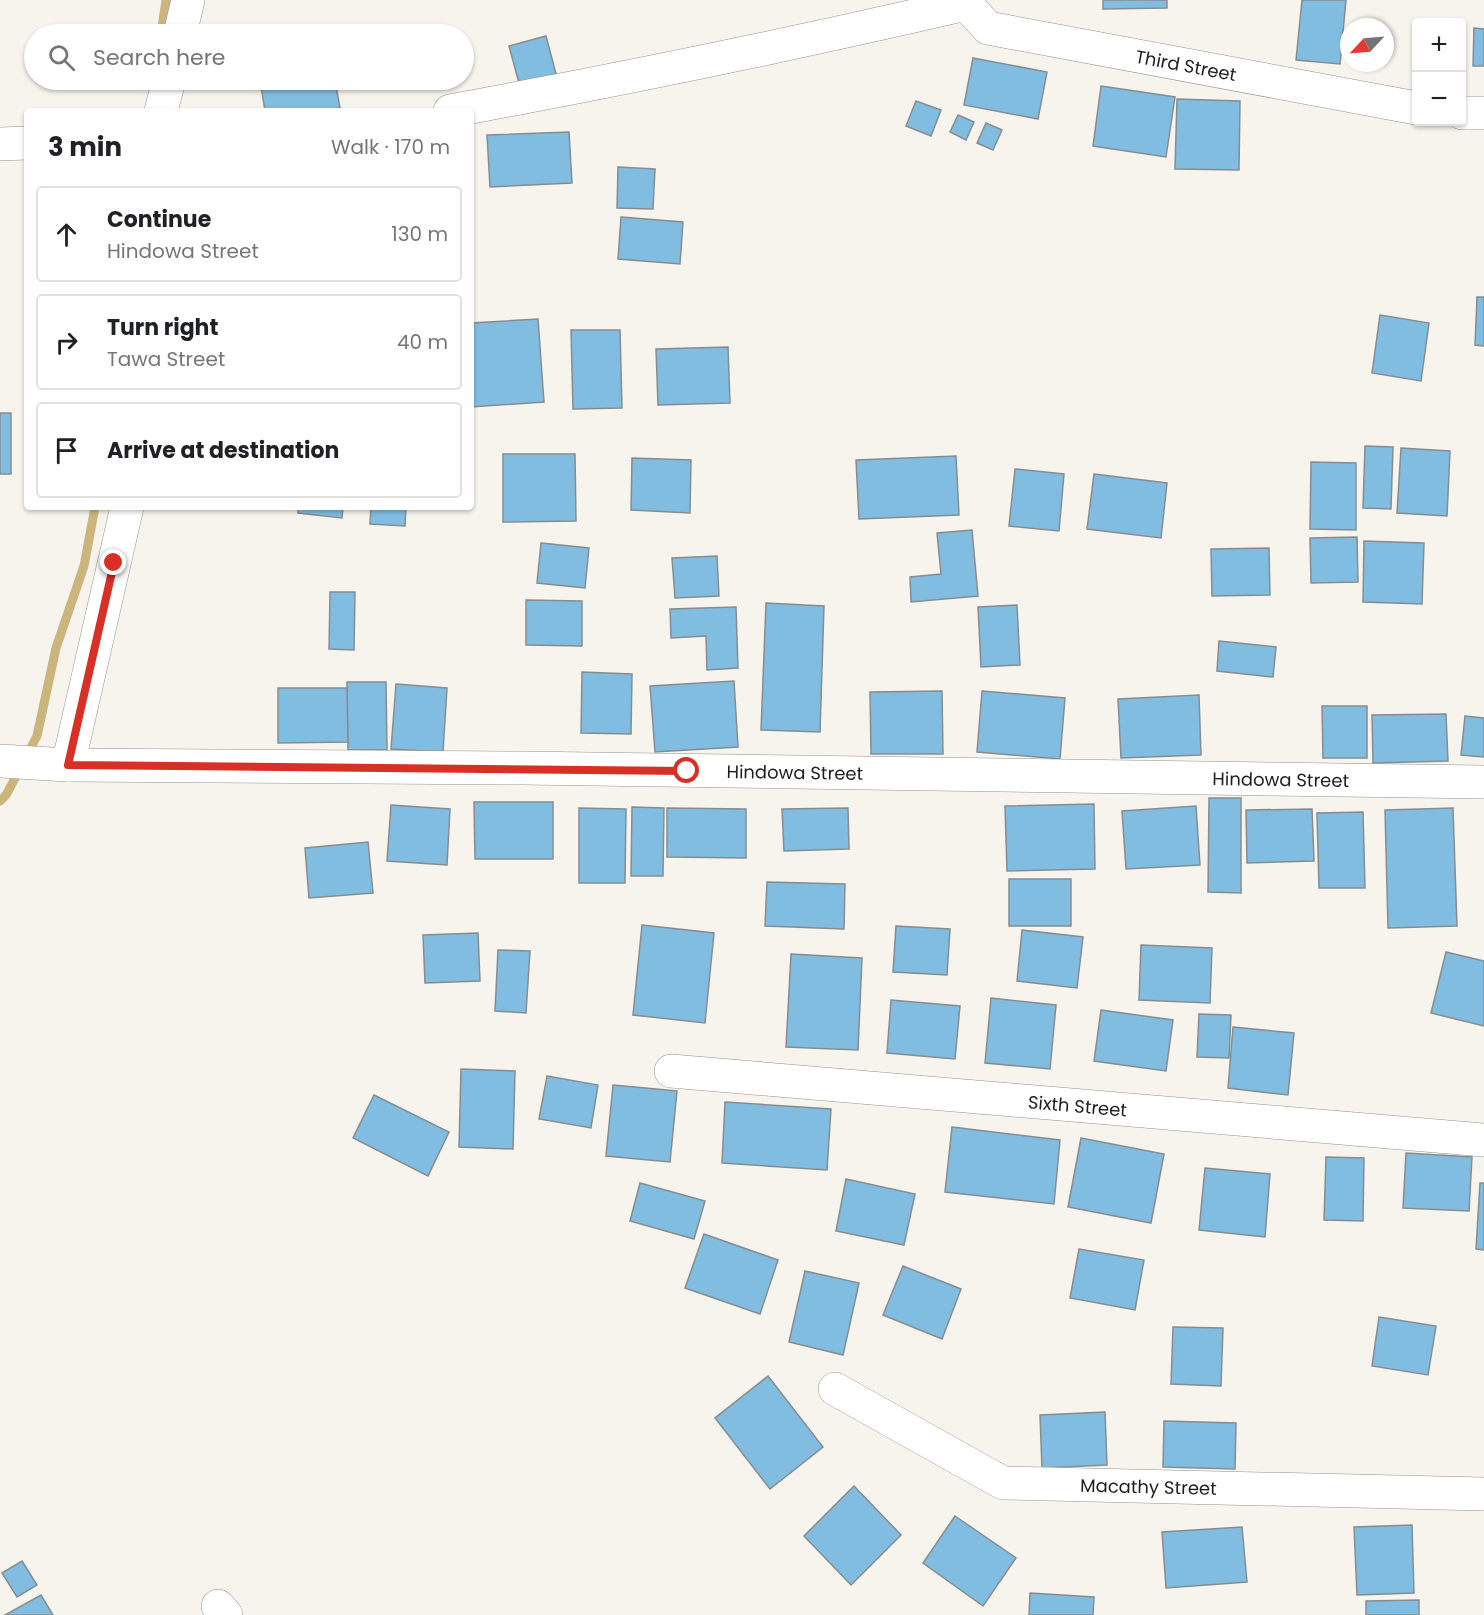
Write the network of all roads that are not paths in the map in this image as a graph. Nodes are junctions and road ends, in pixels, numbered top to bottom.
1 (188, 0) edge
2 (966, 2) edge
3 (182, 24) edge
4 (166, 90) edge
5 (1412, 107) edge
6 (162, 108) edge
7 (466, 108) edge
8 (1466, 113) edge
9 (1484, 113) edge
10 (24, 143) edge
11 (0, 144) edge
12 (126, 510) edge
13 (0, 760) edge
14 (68, 765) junction
15 (1484, 782) edge
16 (671, 1071) dead end
17 (1484, 1140) edge
18 (835, 1389) dead end
19 (1484, 1494) edge

1 - 3 street
2 - 5 street, Third Street
2 - 7 street
4 - 6 street
8 - 9 street
10 - 11 street
12 - 14 street
13 - 14 street, Hindowa Street
14 - 15 street, Hindowa Street
16 - 17 street, Sixth Street
18 - 19 street, Macathy Street

